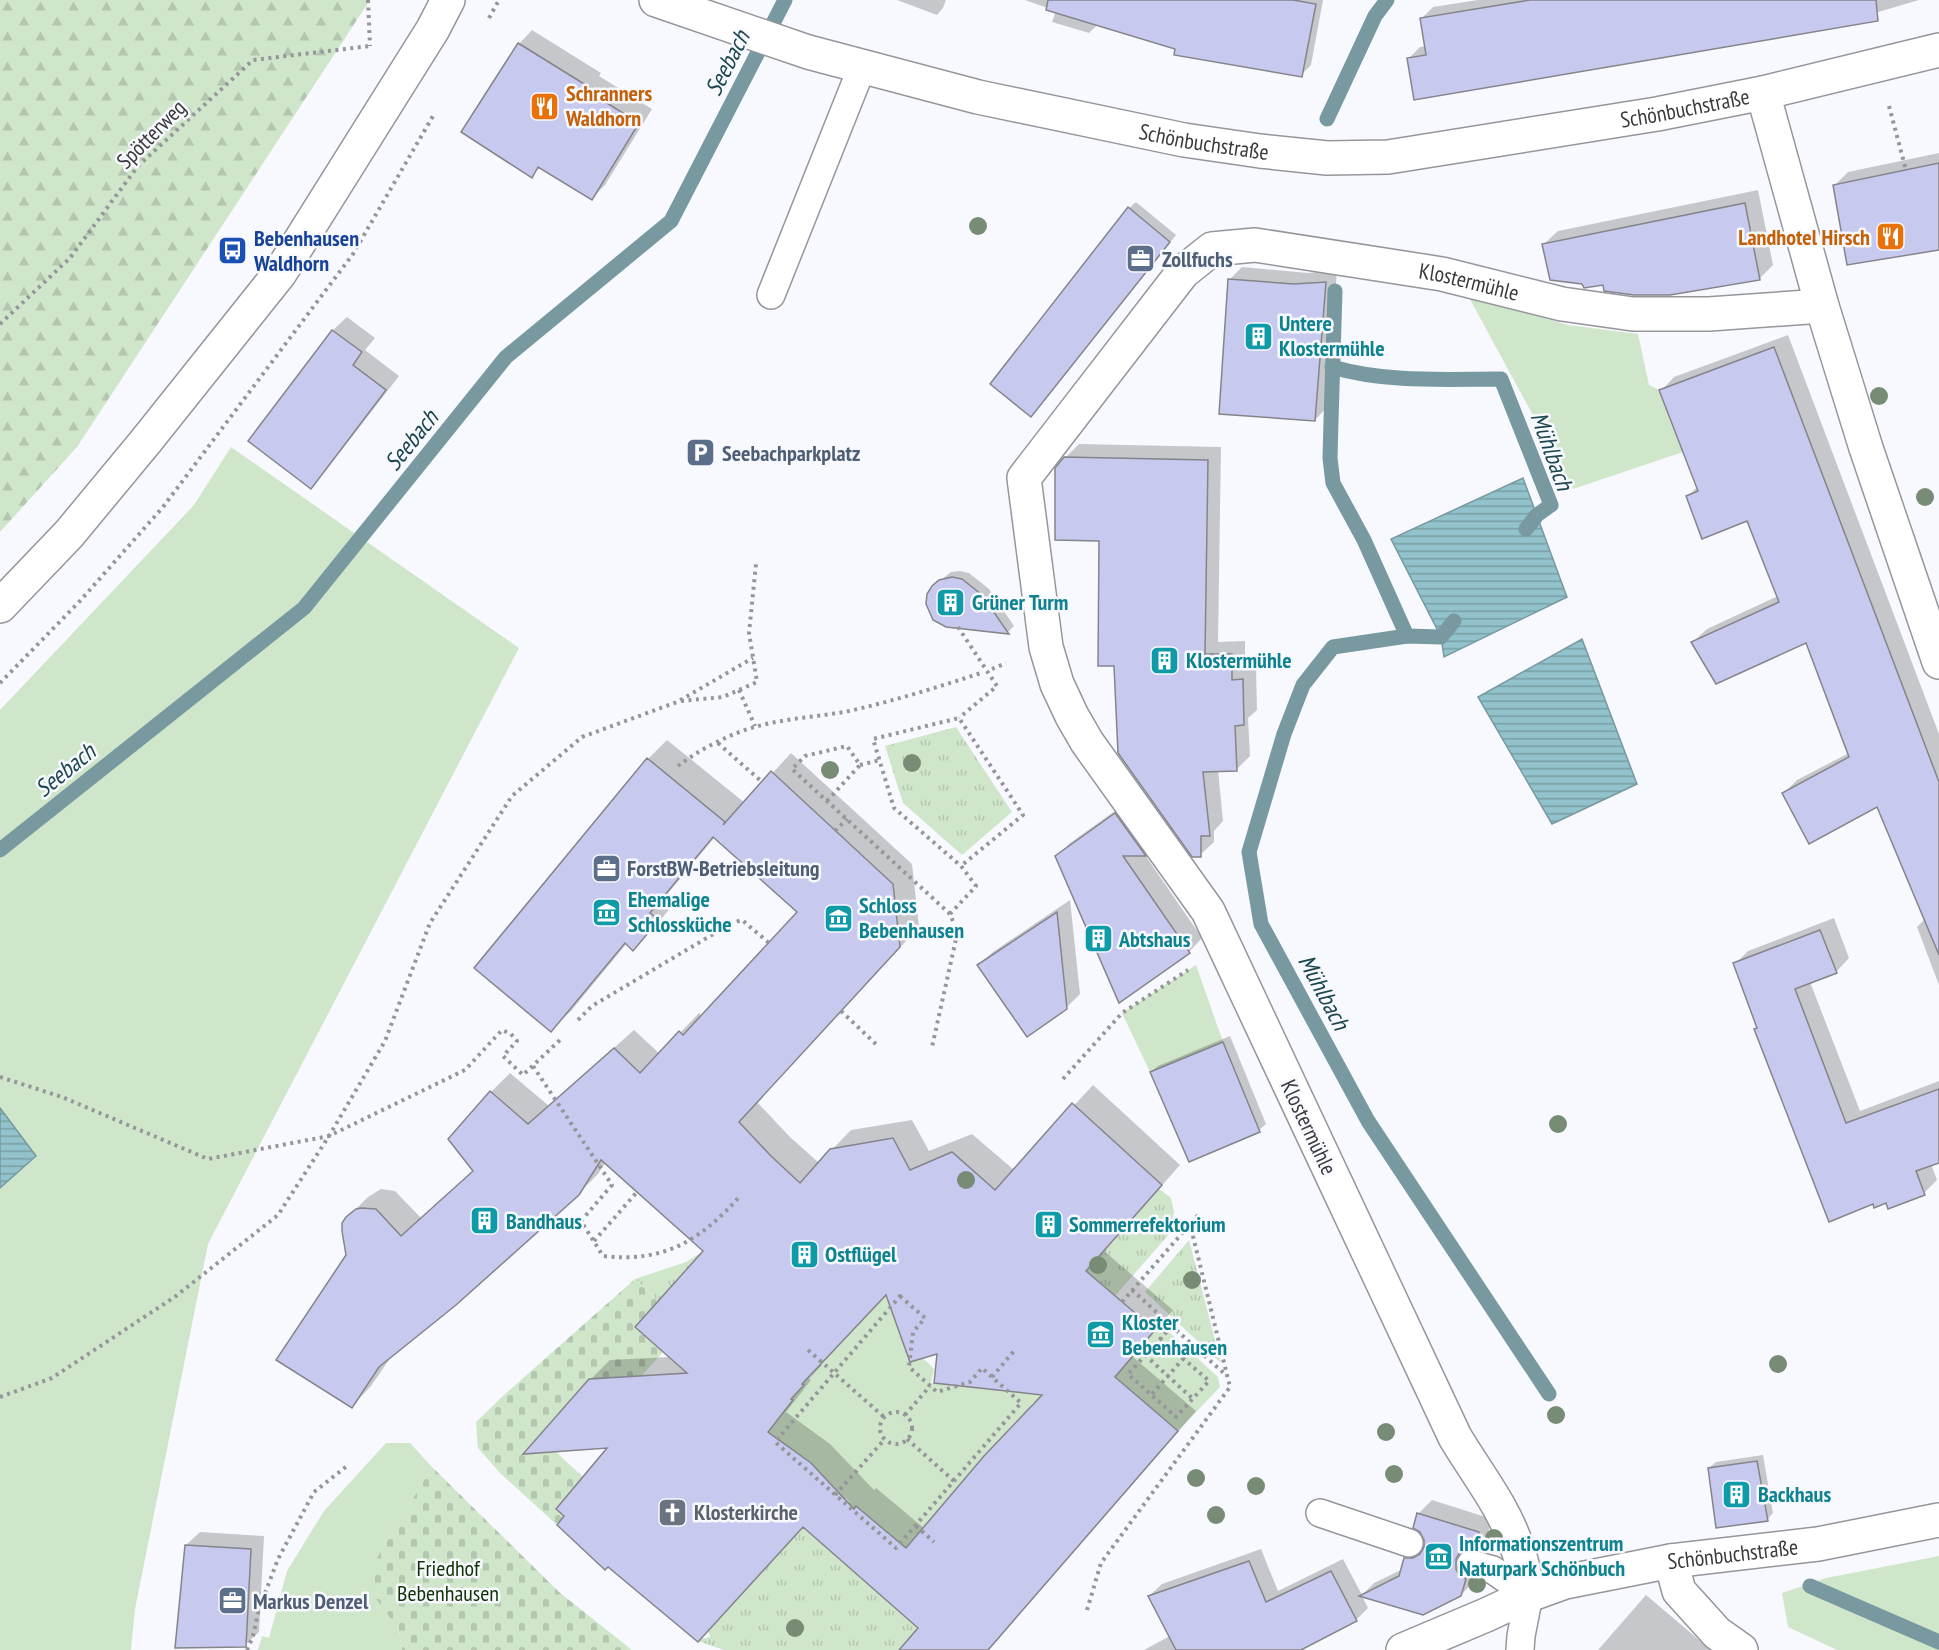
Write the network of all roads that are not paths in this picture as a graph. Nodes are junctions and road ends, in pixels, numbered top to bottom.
1 (448, 0) edge
2 (656, 0) edge
3 (1939, 50) edge
4 (862, 67) junction
5 (1763, 93) junction
6 (771, 295) dead end
7 (1821, 306) junction
8 (0, 606) edge
9 (1939, 662) edge
10 (1320, 1513) dead end
11 (1939, 1520) edge
12 (1409, 1543) dead end
13 (1671, 1562) junction
14 (1471, 1564) dead end
15 (1529, 1595) junction
16 (1403, 1650) edge
17 (1520, 1650) edge
18 (1740, 1650) edge

1 - 8 street
2 - 4 street, Schönbuchstraße
3 - 5 street, Schönbuchstraße
4 - 5 street, Schönbuchstraße
4 - 6 lane
5 - 7 street, Schönbuchstraße
7 - 9 street, Schönbuchstraße
7 - 15 street, Klostermühle
10 - 12 lane
11 - 13 street, Schönbuchstraße
13 - 15 street, Schönbuchstraße
13 - 18 street
14 - 15 lane
15 - 16 street, Schönbuchstraße
15 - 17 lane

